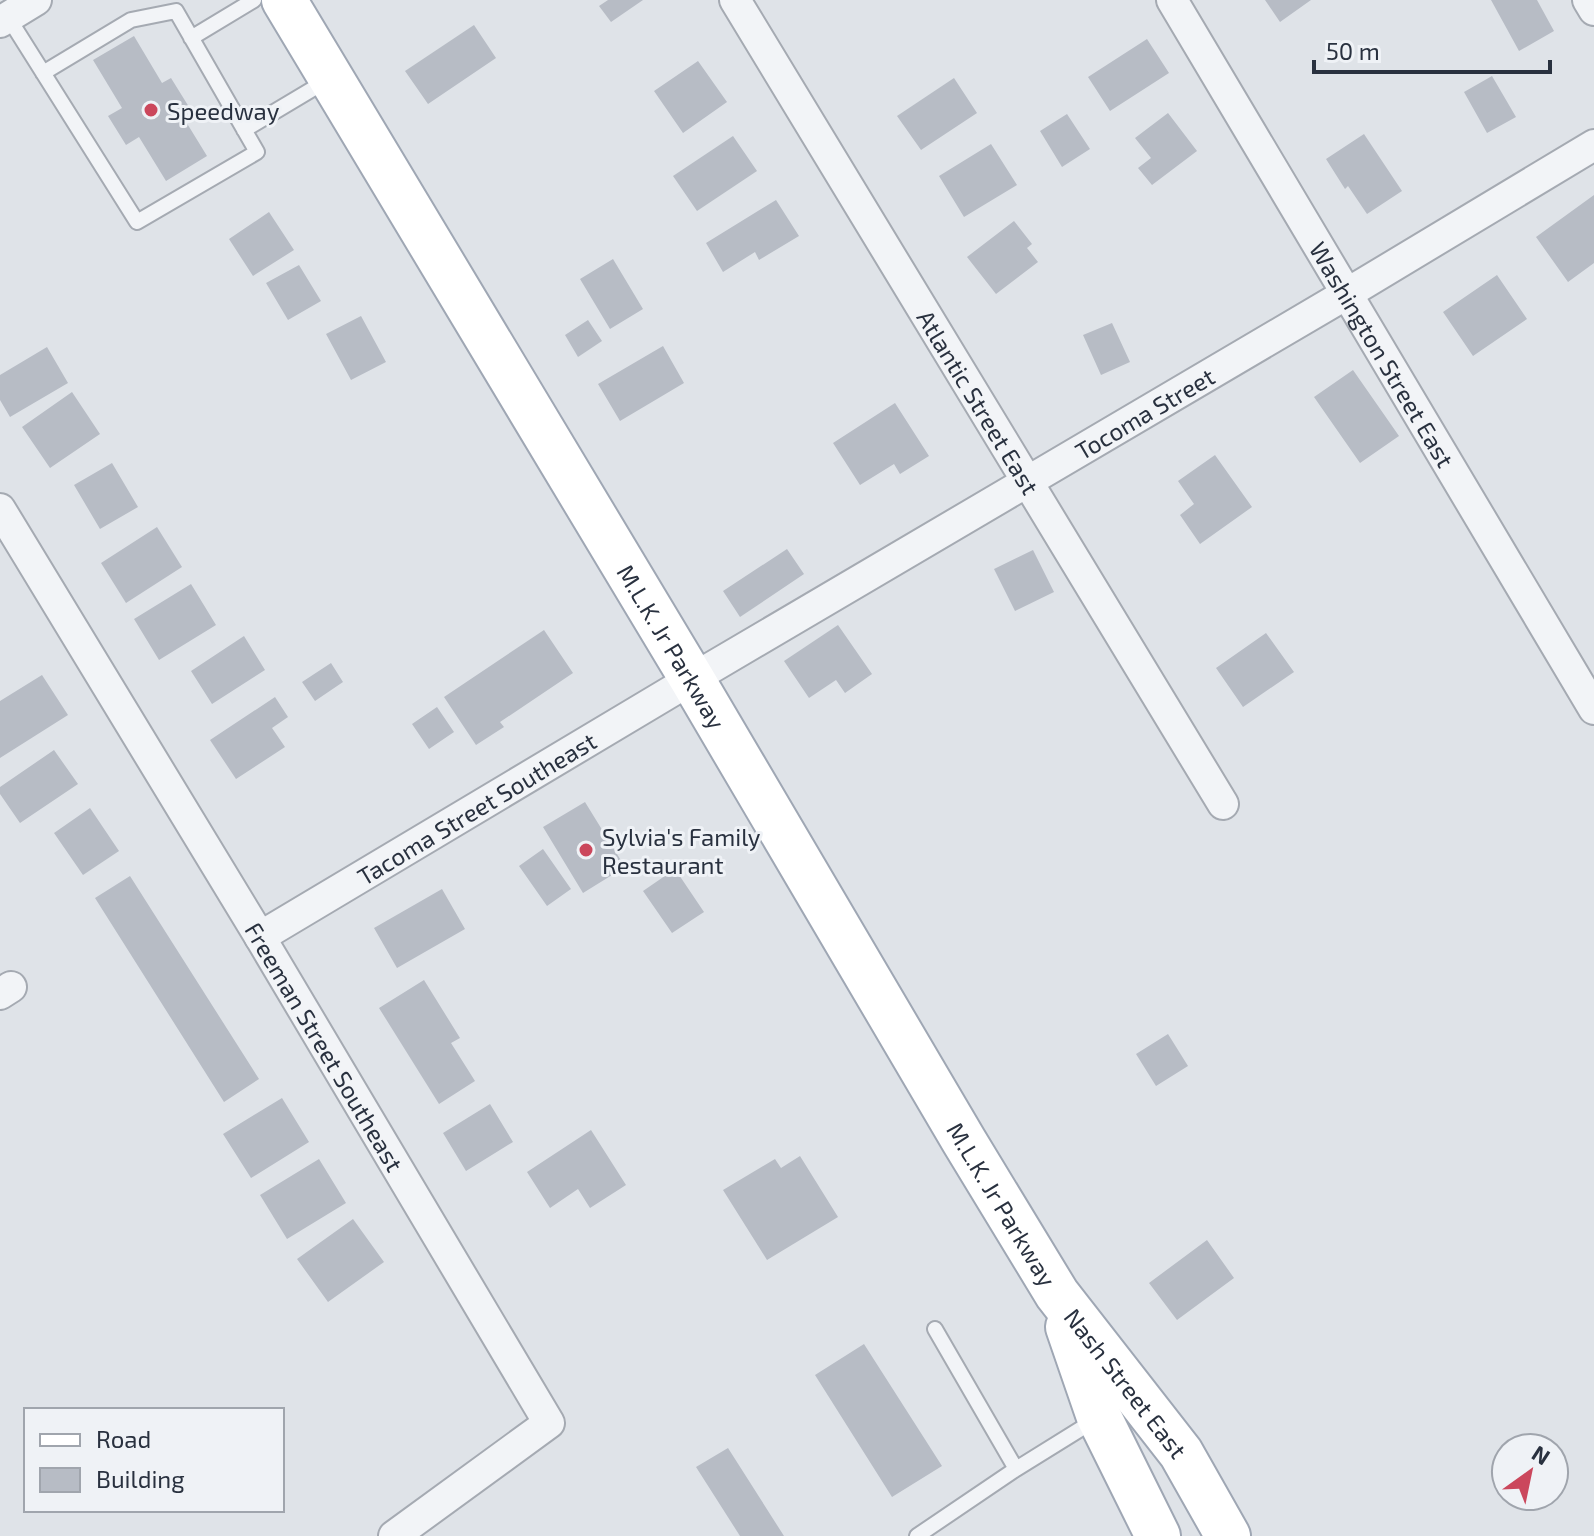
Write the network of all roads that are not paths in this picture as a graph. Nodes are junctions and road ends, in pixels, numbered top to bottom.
1 (36, 0) edge
2 (254, 0) edge
3 (284, 0) edge
4 (735, 0) edge
5 (1172, 0) edge
6 (1588, 0) edge
7 (1594, 10) edge
8 (4, 20) edge
9 (191, 38) junction
10 (43, 73) junction
11 (331, 78) junction
12 (244, 130) junction
13 (1594, 145) edge
14 (1348, 293) junction
15 (1028, 480) junction
16 (0, 509) edge
17 (692, 679) junction
18 (1594, 709) edge
19 (1223, 804) dead end
20 (260, 937) junction
21 (1057, 1294) junction
22 (935, 1329) dead end
23 (1099, 1417) junction
24 (1016, 1469) junction
25 (394, 1536) edge
26 (917, 1536) edge
27 (1158, 1536) edge
28 (1228, 1536) edge

1 - 8 street
2 - 9 lane
3 - 11 main road, M.L.K. Jr Parkway
4 - 15 street, Atlantic Street East
5 - 14 street, Washington Street East
6 - 7 street
8 - 10 lane
9 - 10 lane
9 - 12 lane
10 - 12 lane
11 - 12 lane
11 - 17 main road, M.L.K. Jr Parkway
13 - 14 street, Tocoma Street
14 - 15 street, Tocoma Street
14 - 18 street, Washington Street East
15 - 17 street, Tocoma Street
15 - 19 street, Atlantic Street East
16 - 20 street, Freeman Street Southeast
17 - 20 street, Tacoma Street Southeast
17 - 21 main road, M.L.K. Jr Parkway
20 - 25 street, Freeman Street Southeast
21 - 23 main road, Nash Street East
21 - 28 main road, Nash Street East
22 - 24 lane
23 - 24 lane
23 - 27 main road, Nash Street East
24 - 26 lane

